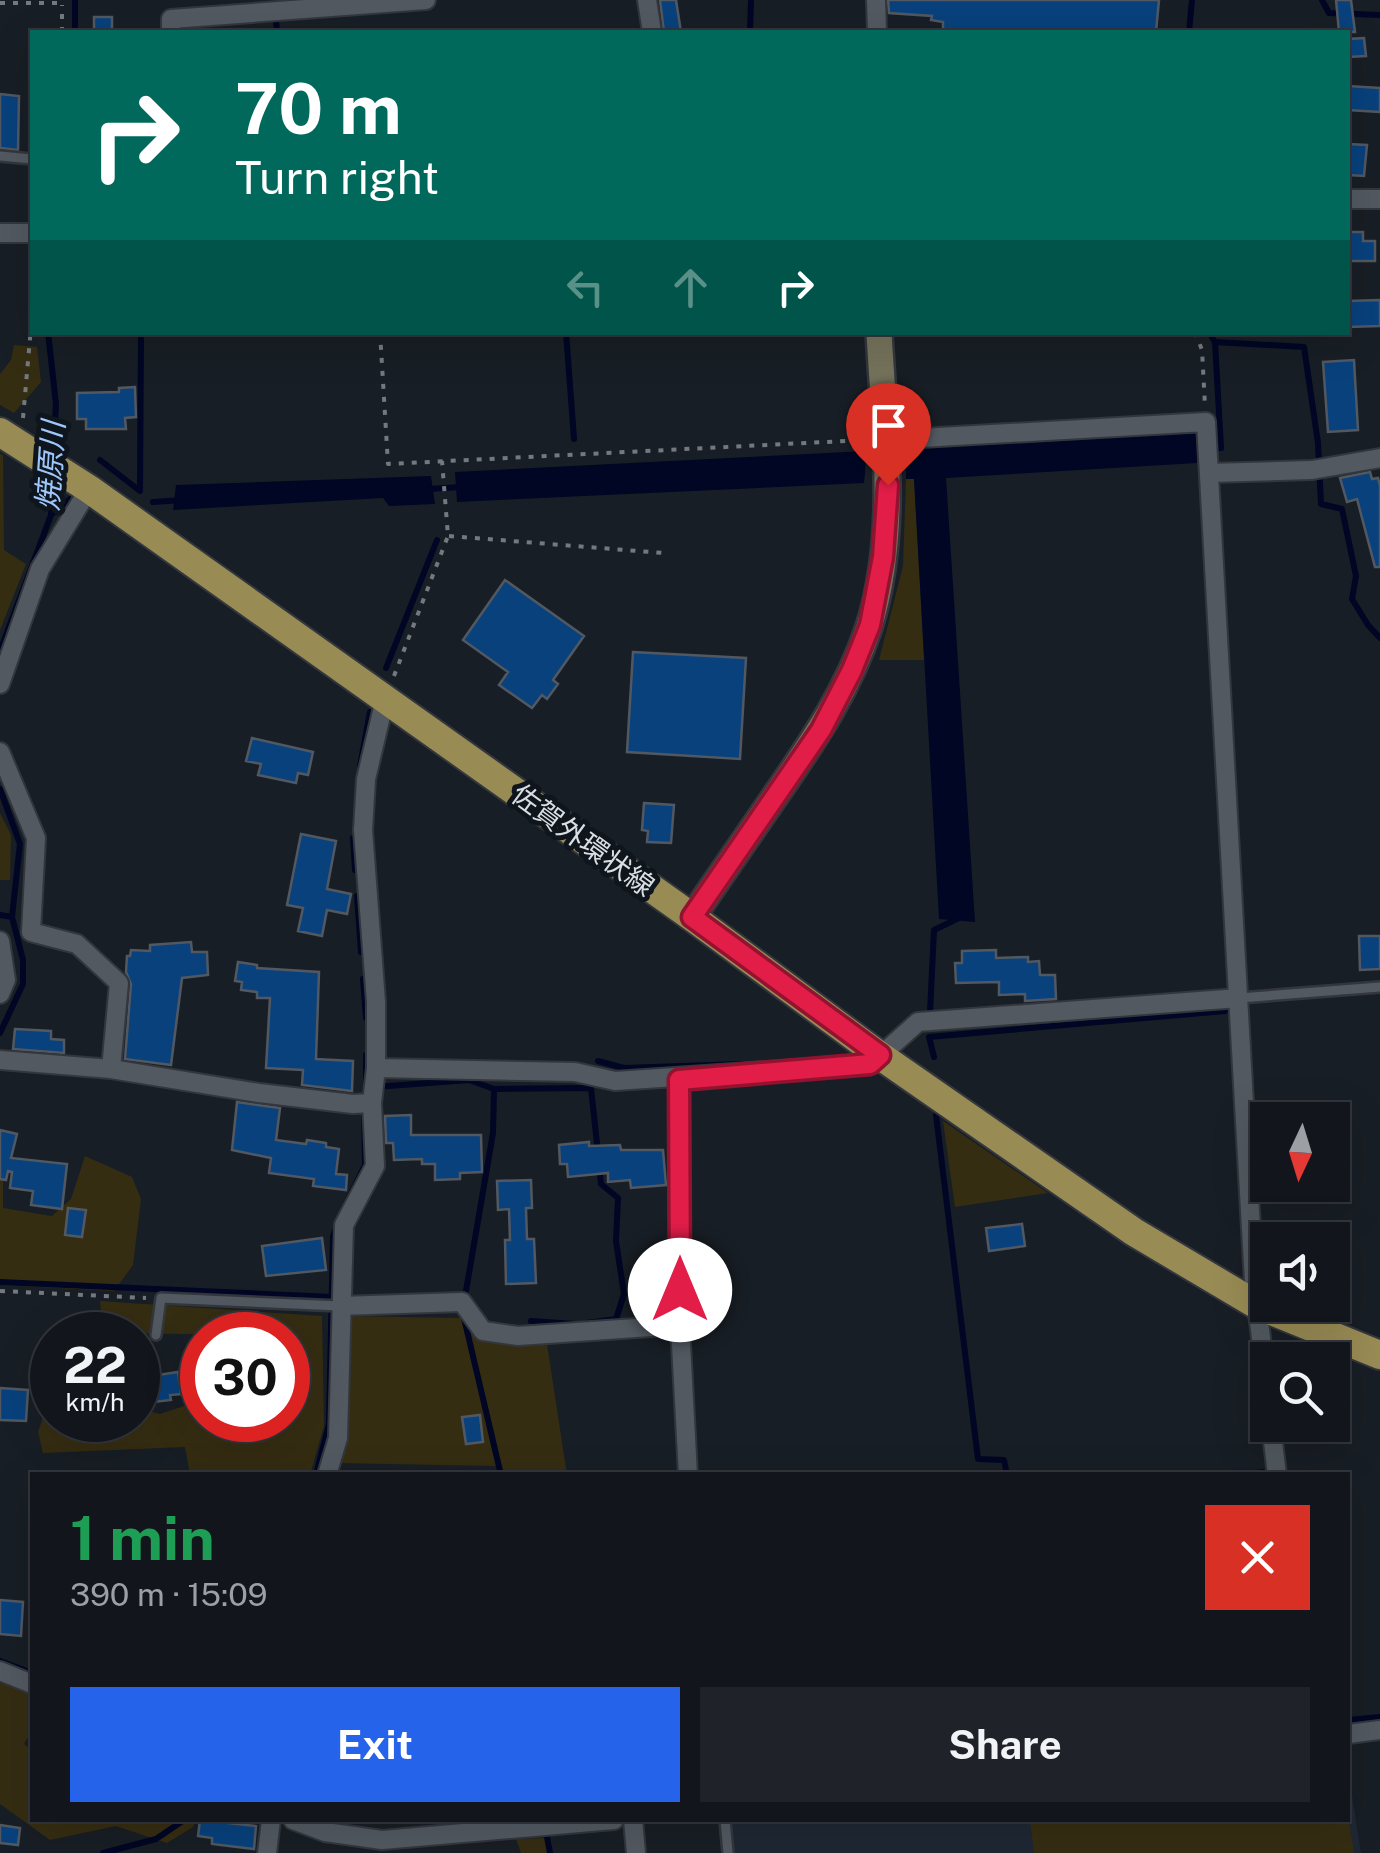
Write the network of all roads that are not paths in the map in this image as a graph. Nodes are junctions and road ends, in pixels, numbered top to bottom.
1 (426, 0) edge
2 (648, 0) edge
3 (876, 0) edge
4 (171, 30) edge
5 (652, 30) edge
6 (877, 30) edge
7 (0, 156) edge
8 (30, 159) edge
9 (1350, 199) edge
10 (1380, 200) edge
11 (0, 233) edge
12 (30, 233) edge
13 (880, 335) edge
14 (10, 438) edge
15 (885, 440) junction
16 (1208, 457) junction
17 (1380, 458) edge
18 (88, 489) junction
19 (0, 684) edge
20 (385, 699) junction
21 (0, 752) edge
22 (692, 917) junction
23 (0, 941) edge
24 (1380, 988) edge
25 (0, 994) edge
26 (1238, 998) junction
27 (880, 1055) junction
28 (6, 1061) edge
29 (111, 1069) junction
30 (679, 1080) junction
31 (370, 1088) junction
32 (1253, 1222) edge
33 (1250, 1300) edge
34 (331, 1307) junction
35 (159, 1312) edge
36 (1299, 1322) edge
37 (680, 1324) junction
38 (1380, 1355) edge
39 (1273, 1442) edge
40 (329, 1472) edge
41 (688, 1472) edge
42 (1277, 1472) edge
43 (0, 1672) edge
44 (30, 1683) edge
45 (1380, 1730) edge
46 (1350, 1734) edge
47 (271, 1822) edge
48 (298, 1822) edge
49 (591, 1822) edge
50 (632, 1822) edge
51 (725, 1822) edge
52 (267, 1853) edge
53 (636, 1853) edge
54 (728, 1853) edge

1 - 4 street
2 - 5 street
3 - 6 street
7 - 8 lane
9 - 10 street
11 - 12 street
13 - 15 street
14 - 18 main road, 佐賀外環状線
15 - 16 street
15 - 22 street
16 - 17 street
16 - 26 street
18 - 19 street
18 - 20 main road, 佐賀外環状線
20 - 22 main road, 佐賀外環状線
20 - 31 street
21 - 29 street
22 - 27 main road, 佐賀外環状線
23 - 25 street
24 - 26 lane
26 - 27 street
26 - 32 street
27 - 30 street
27 - 33 main road, 佐賀外環状線
28 - 29 street
29 - 31 street
30 - 31 street
30 - 37 street
31 - 34 street
34 - 35 lane
34 - 37 street
34 - 40 street
36 - 38 main road, 佐賀外環状線
37 - 41 street
39 - 42 street
43 - 44 street
45 - 46 street
47 - 52 street
48 - 49 street
50 - 53 street
51 - 54 lane

